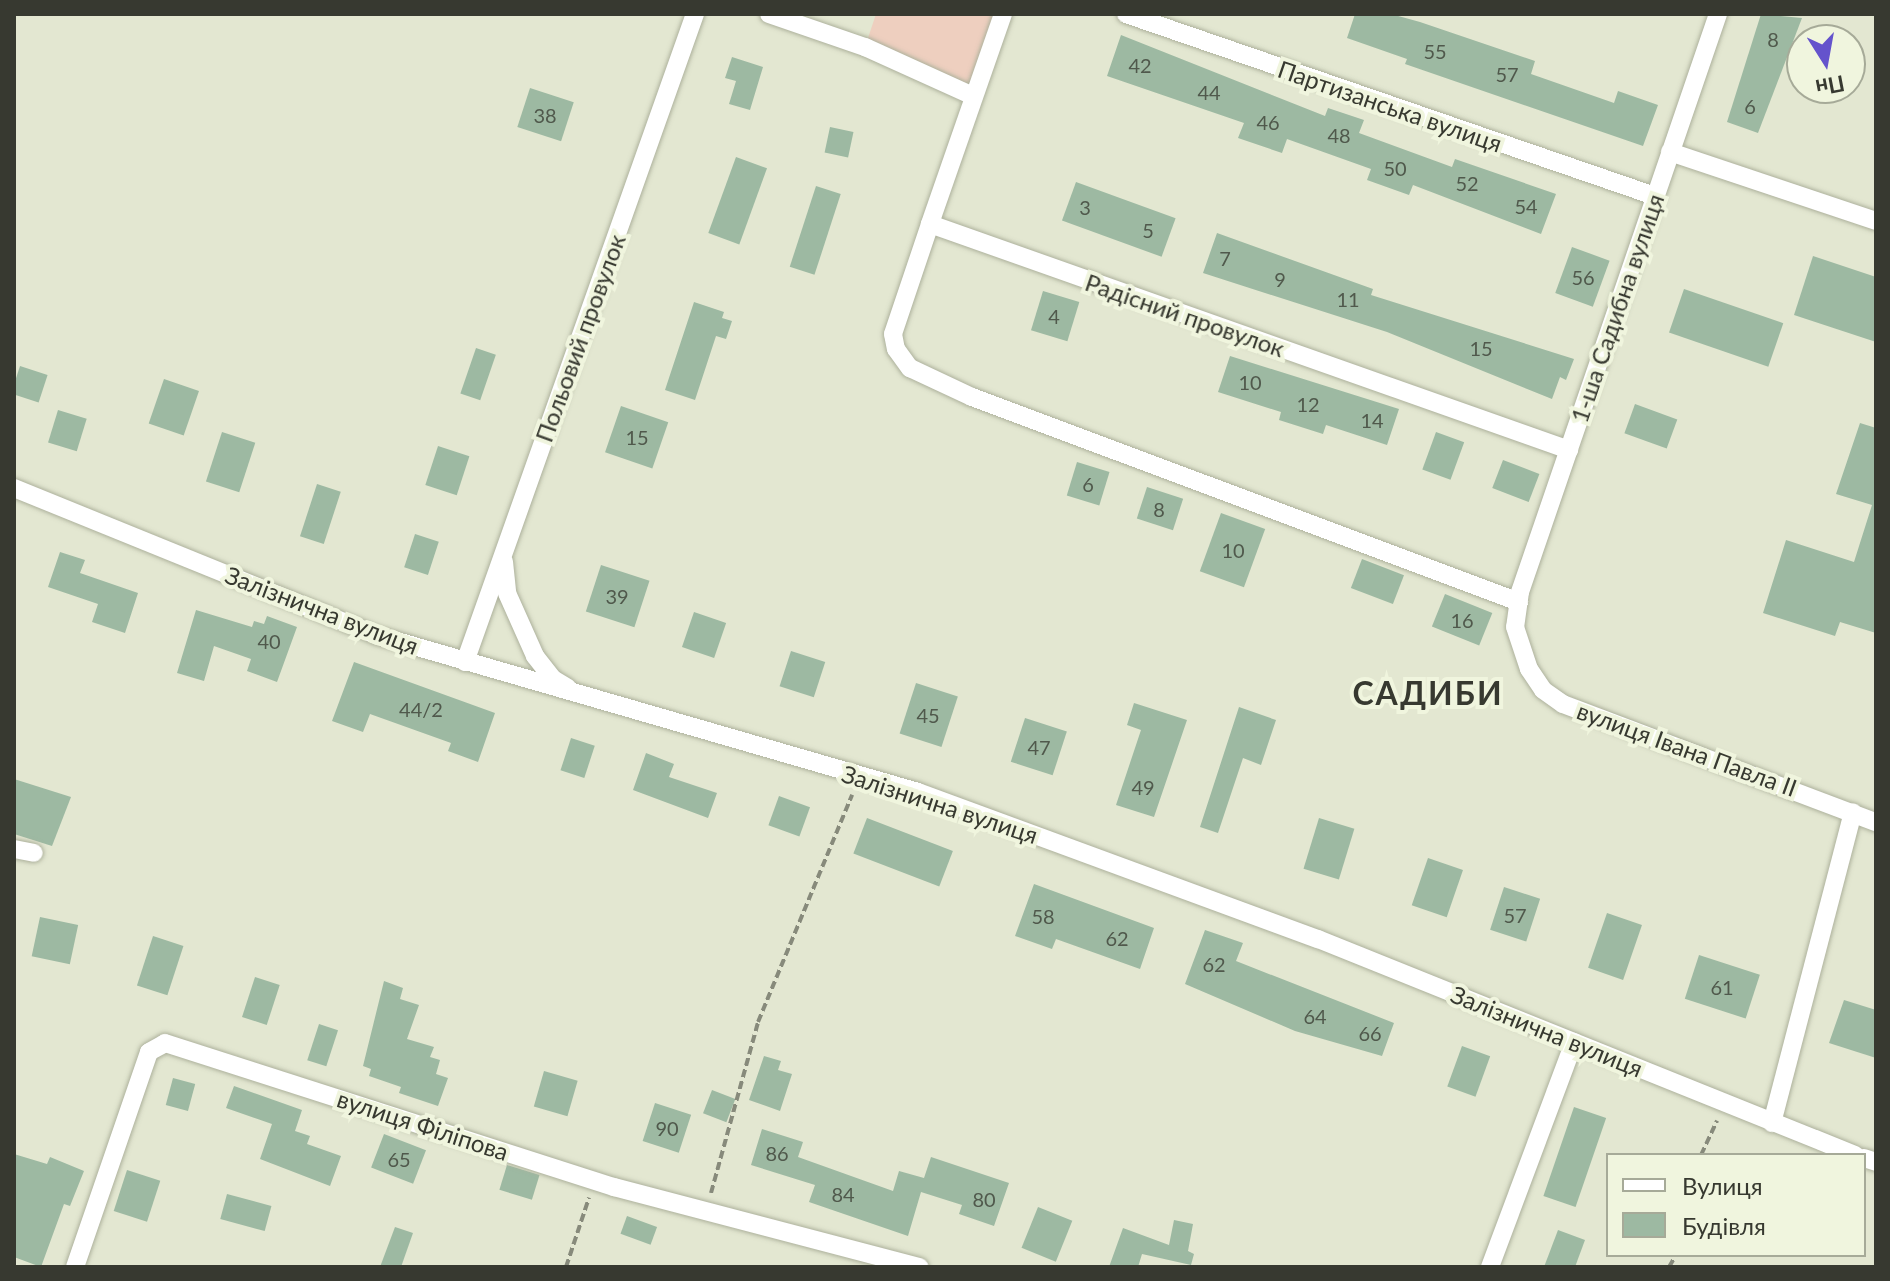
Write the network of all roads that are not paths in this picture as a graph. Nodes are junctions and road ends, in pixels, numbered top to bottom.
1 (695, 14) edge
2 (769, 14) edge
3 (1003, 14) edge
4 (1126, 14) edge
5 (1718, 14) edge
6 (971, 95) junction
7 (1670, 152) junction
8 (1655, 196) junction
9 (1876, 221) edge
10 (930, 224) junction
11 (1569, 450) junction
12 (14, 488) edge
13 (503, 556) junction
14 (1519, 602) junction
15 (465, 662) junction
16 (585, 698) junction
17 (1853, 812) junction
18 (1876, 822) edge
19 (14, 849) edge
20 (34, 853) dead end
21 (1574, 1042) junction
22 (1772, 1123) junction
23 (1850, 1153) edge
24 (75, 1267) edge
25 (920, 1267) edge
26 (1490, 1267) edge

1 - 13 street, Польовий провулок
2 - 6 street
3 - 6 street
4 - 8 street, Партизанська вулиця
5 - 7 street, 1-ша Садибна вулиця
6 - 10 street
7 - 8 street, 1-ша Садибна вулиця
7 - 9 street
8 - 11 street, 1-ша Садибна вулиця
10 - 11 street, Радісний провулок
10 - 14 street
11 - 14 street, 1-ша Садибна вулиця
12 - 15 street, Залізнична вулиця
13 - 15 street, Польовий провулок
13 - 16 street
14 - 17 street, вулиця Івана Павла II
15 - 16 street, Залізнична вулиця
16 - 21 street, Залізнична вулиця
17 - 18 street, вулиця Івана Павла II
17 - 22 street
19 - 20 street
21 - 22 street, Залізнична вулиця
21 - 26 street
22 - 23 street, Залізнична вулиця
24 - 25 street, вулиця Філіпова

